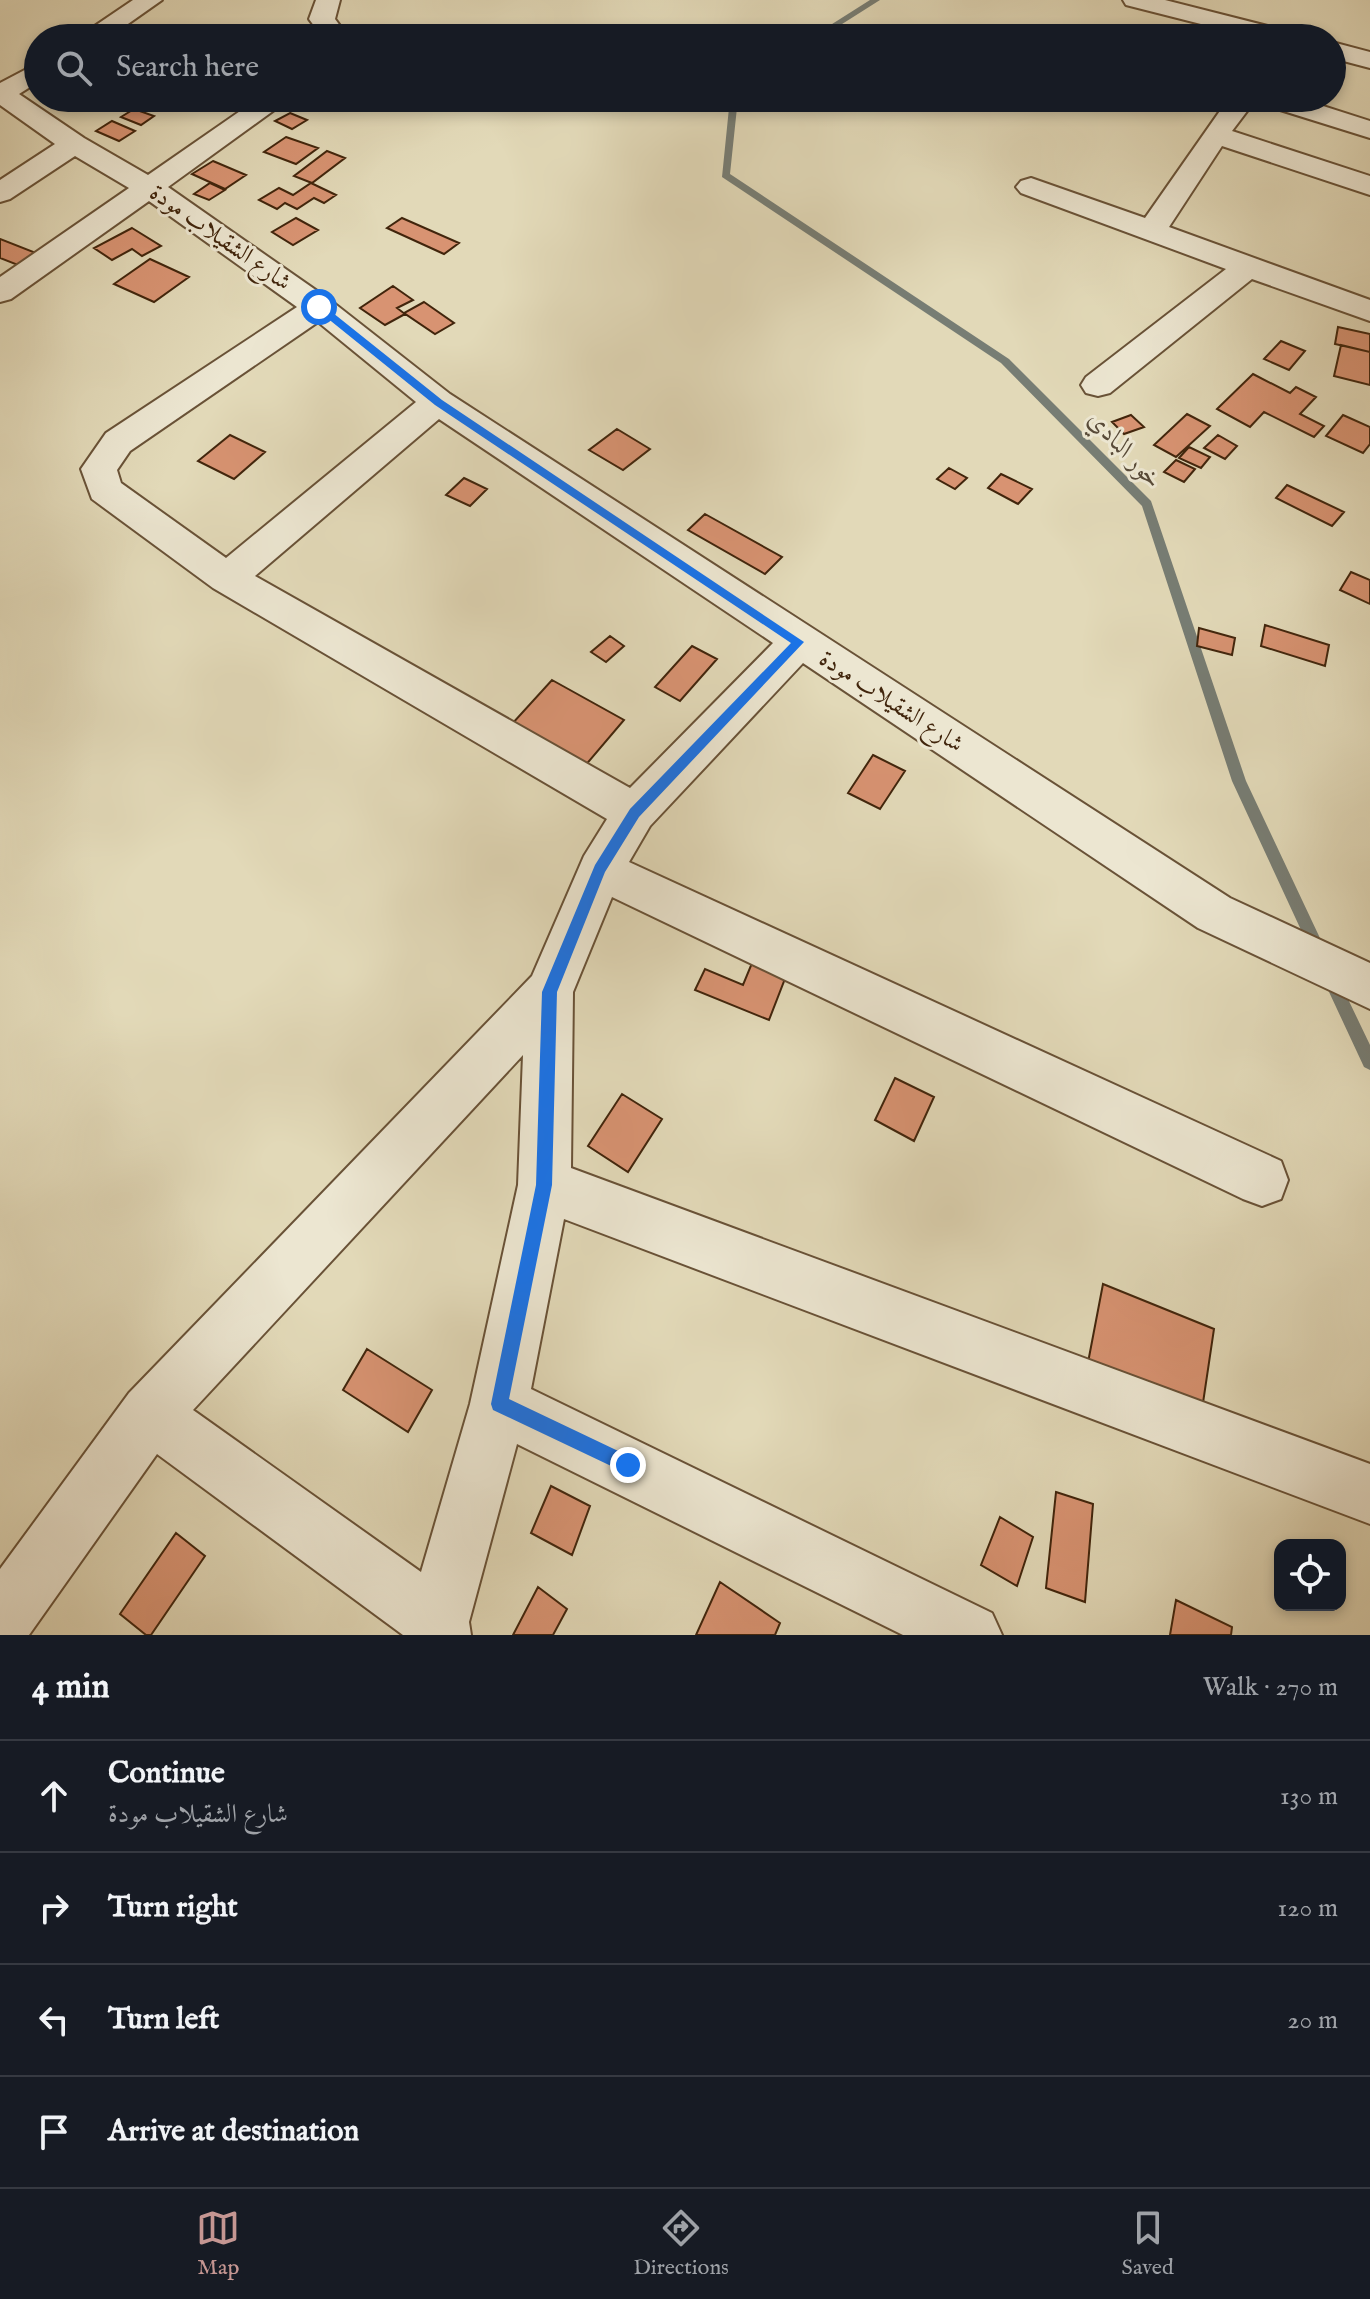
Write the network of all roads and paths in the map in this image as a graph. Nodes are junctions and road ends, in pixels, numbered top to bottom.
1 (150, 0) edge
2 (328, 0) edge
3 (1135, 0) edge
4 (112, 24) edge
5 (326, 24) edge
6 (1228, 24) edge
7 (1346, 54) edge
8 (1370, 60) edge
9 (24, 79) edge
10 (1, 93) edge
11 (24, 109) edge
12 (28, 112) edge
13 (257, 112) edge
14 (1232, 112) edge
15 (1314, 112) edge
16 (1370, 130) edge
17 (1215, 135) junction
18 (74, 144) junction
19 (1370, 186) edge
20 (1031, 187) dead end
21 (150, 188) junction
22 (0, 193) edge
23 (1152, 230) junction
24 (1248, 266) junction
25 (0, 292) edge
26 (319, 307) junction
27 (1370, 311) edge
28 (1098, 385) dead end
29 (438, 402) junction
30 (227, 578) junction
31 (799, 642) junction
32 (634, 813) junction
33 (600, 870) junction
34 (1370, 987) edge
35 (549, 992) junction
36 (1262, 1180) dead end
37 (544, 1185) junction
38 (499, 1404) junction
39 (150, 1414) junction
40 (1370, 1494) edge
41 (0, 1622) edge
42 (439, 1629) edge
43 (970, 1635) edge

1 - 4 street
2 - 5 street
3 - 6 street
7 - 8 street
9 - 10 street
10 - 11 street, شارع الشقيلاب مودة
12 - 18 street, شارع الشقيلاب مودة
13 - 21 street
14 - 17 street
15 - 16 street
17 - 19 street
17 - 23 street
18 - 21 street, شارع الشقيلاب مودة
18 - 22 street
20 - 23 street
21 - 25 street
21 - 26 street, شارع الشقيلاب مودة
23 - 24 street
24 - 27 street
24 - 28 street
26 - 29 street, شارع الشقيلاب مودة
26 - 30 street
29 - 30 street
29 - 31 street, شارع الشقيلاب مودة
30 - 32 street
31 - 32 street
31 - 34 street, شارع الشقيلاب مودة
32 - 33 street
33 - 35 street
33 - 36 street
35 - 37 street
35 - 39 street
37 - 38 street
37 - 40 street
38 - 42 street
38 - 43 street
39 - 41 street
39 - 42 street

